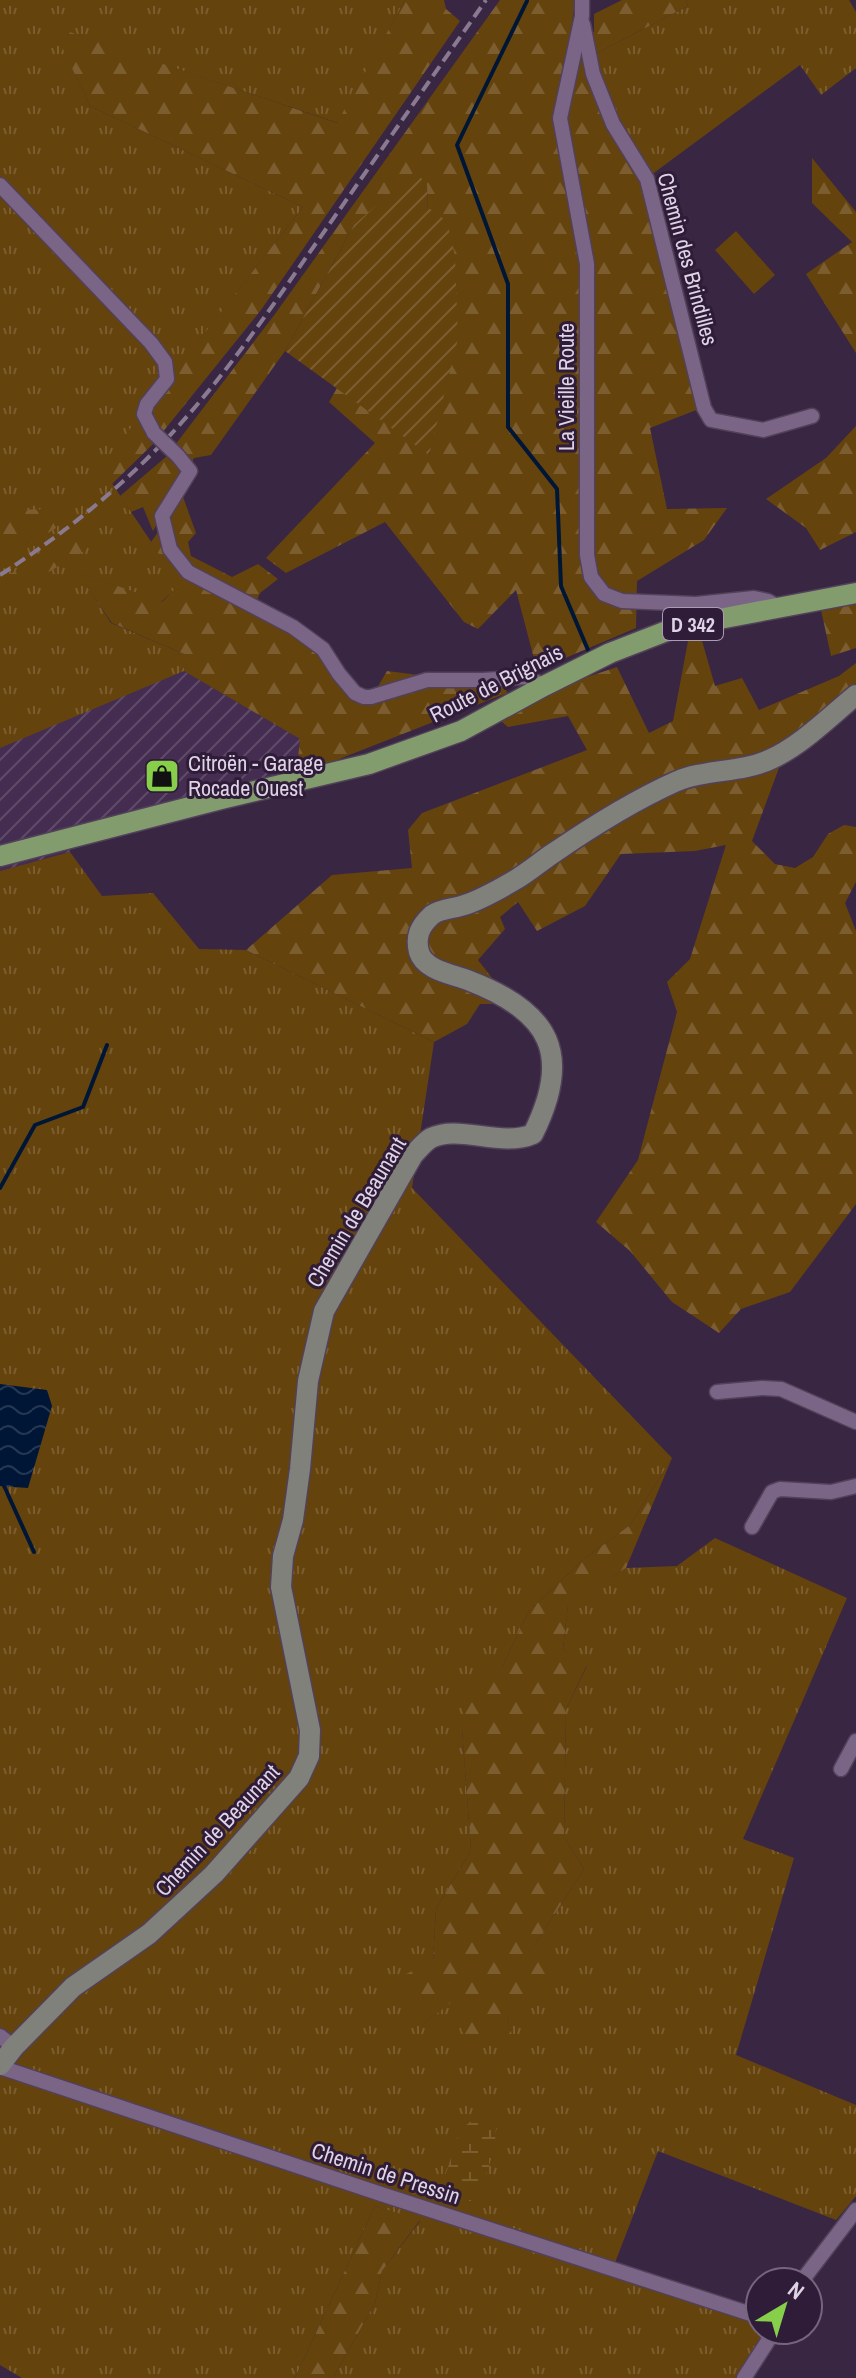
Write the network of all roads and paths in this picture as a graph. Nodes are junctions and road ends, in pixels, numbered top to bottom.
1 (582, 0) edge
2 (582, 16) junction
3 (0, 185) edge
4 (812, 416) dead end
5 (856, 593) edge
6 (780, 608) junction
7 (544, 686) junction
8 (856, 695) edge
9 (0, 856) edge
10 (717, 1392) dead end
11 (856, 1422) edge
12 (856, 1486) edge
13 (752, 1527) dead end
14 (856, 1741) edge
15 (841, 1769) dead end
16 (7, 2042) edge
17 (0, 2066) edge
18 (856, 2210) edge
19 (813, 2266) edge
20 (744, 2312) edge
21 (765, 2346) edge
22 (744, 2378) edge

1 - 2 street, La Vieille Route
2 - 4 street, Chemin des Brindilles
2 - 6 street, La Vieille Route
3 - 7 street, bridge
5 - 6 main road, D 342
6 - 7 main road, Route de Brignais / D 342
7 - 9 main road, Route de Brignais / D 342
8 - 16 street, Chemin de Beaunant
10 - 11 street
12 - 13 street
14 - 15 street
16 - 17 street, Chemin de Beaunant
17 - 20 street, Chemin de Pressin
18 - 19 street
21 - 22 street

